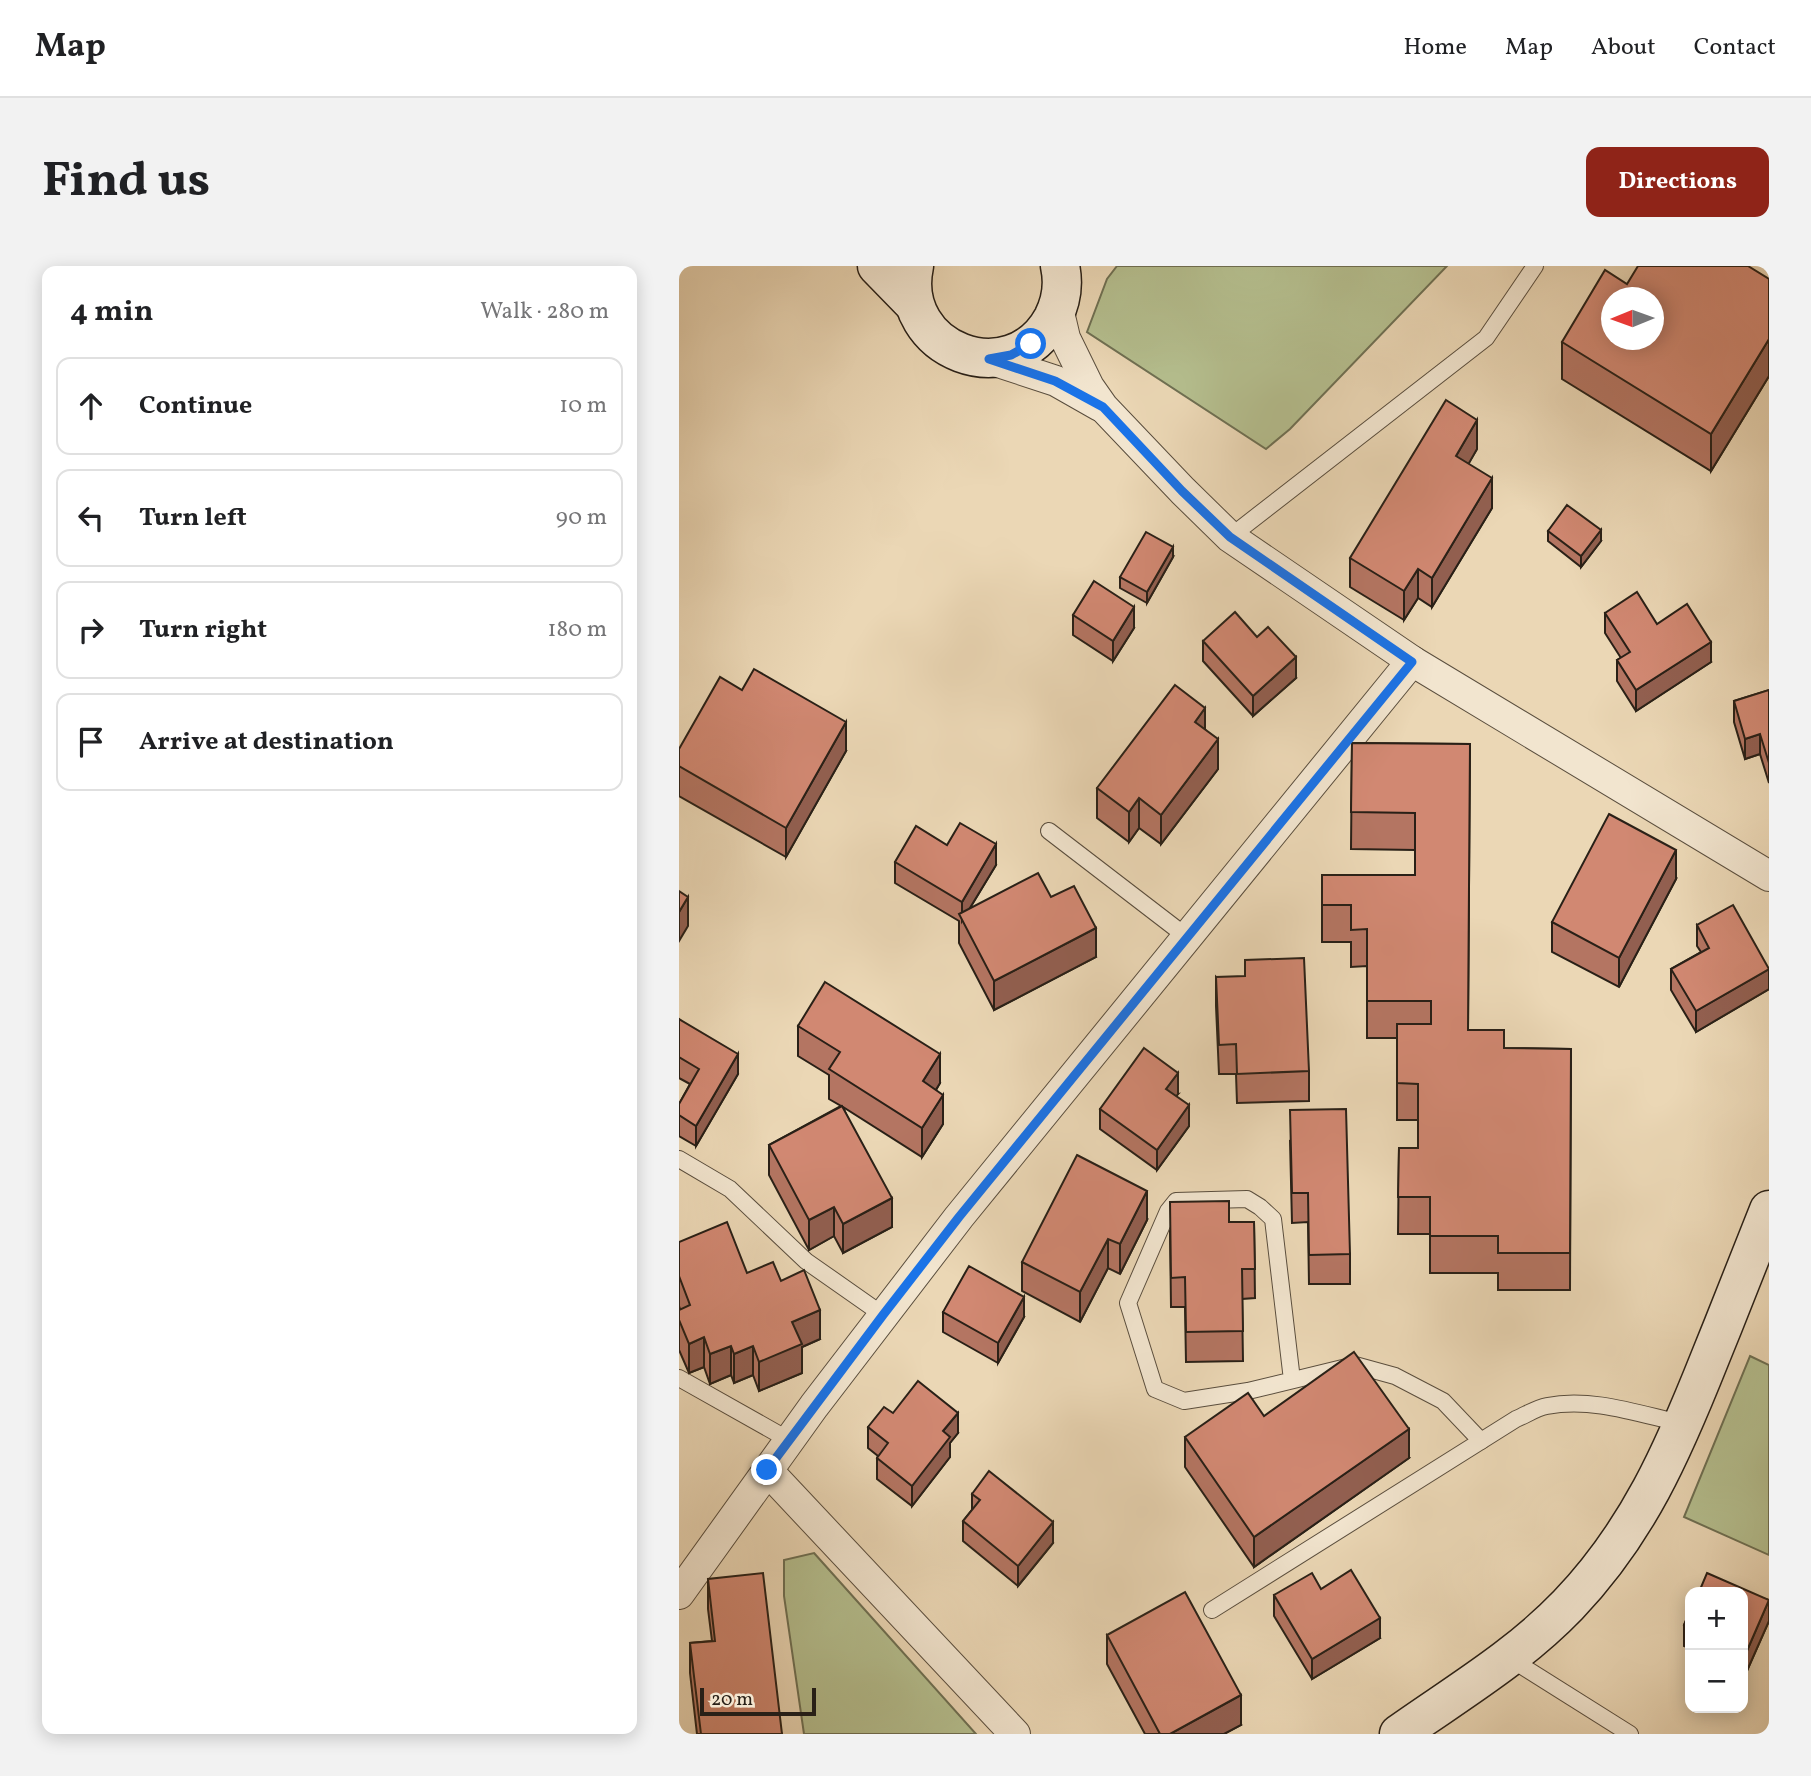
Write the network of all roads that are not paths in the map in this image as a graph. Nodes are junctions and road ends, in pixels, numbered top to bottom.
1 (877, 266) edge
2 (914, 266) edge
3 (1535, 266) edge
4 (1063, 282) edge
5 (914, 304) junction
6 (989, 359) junction
7 (1103, 407) junction
8 (1230, 537) junction
9 (1412, 662) junction
10 (1049, 831) dead end
11 (1769, 876) edge
12 (1187, 937) junction
13 (679, 1159) edge
14 (1769, 1210) edge
15 (883, 1315) junction
16 (679, 1378) edge
17 (1293, 1380) junction
18 (1684, 1424) junction
19 (789, 1440) junction
20 (1481, 1441) junction
21 (767, 1470) junction
22 (679, 1594) edge
23 (1212, 1610) dead end
24 (1509, 1658) junction
25 (1407, 1732) edge
26 (1015, 1734) edge
27 (1630, 1734) edge

1 - 5 street
2 - 5 street
3 - 8 lane
4 - 6 street
4 - 7 street
5 - 6 street
6 - 7 street
7 - 8 street
8 - 9 street
9 - 11 street
9 - 12 street
10 - 12 lane
12 - 15 street
13 - 15 lane
14 - 18 street
15 - 19 street
16 - 19 lane
17 - 17 lane
17 - 20 lane
18 - 20 lane
18 - 24 street
19 - 21 street
20 - 23 lane
21 - 22 street
21 - 26 street
24 - 25 street
24 - 27 lane

